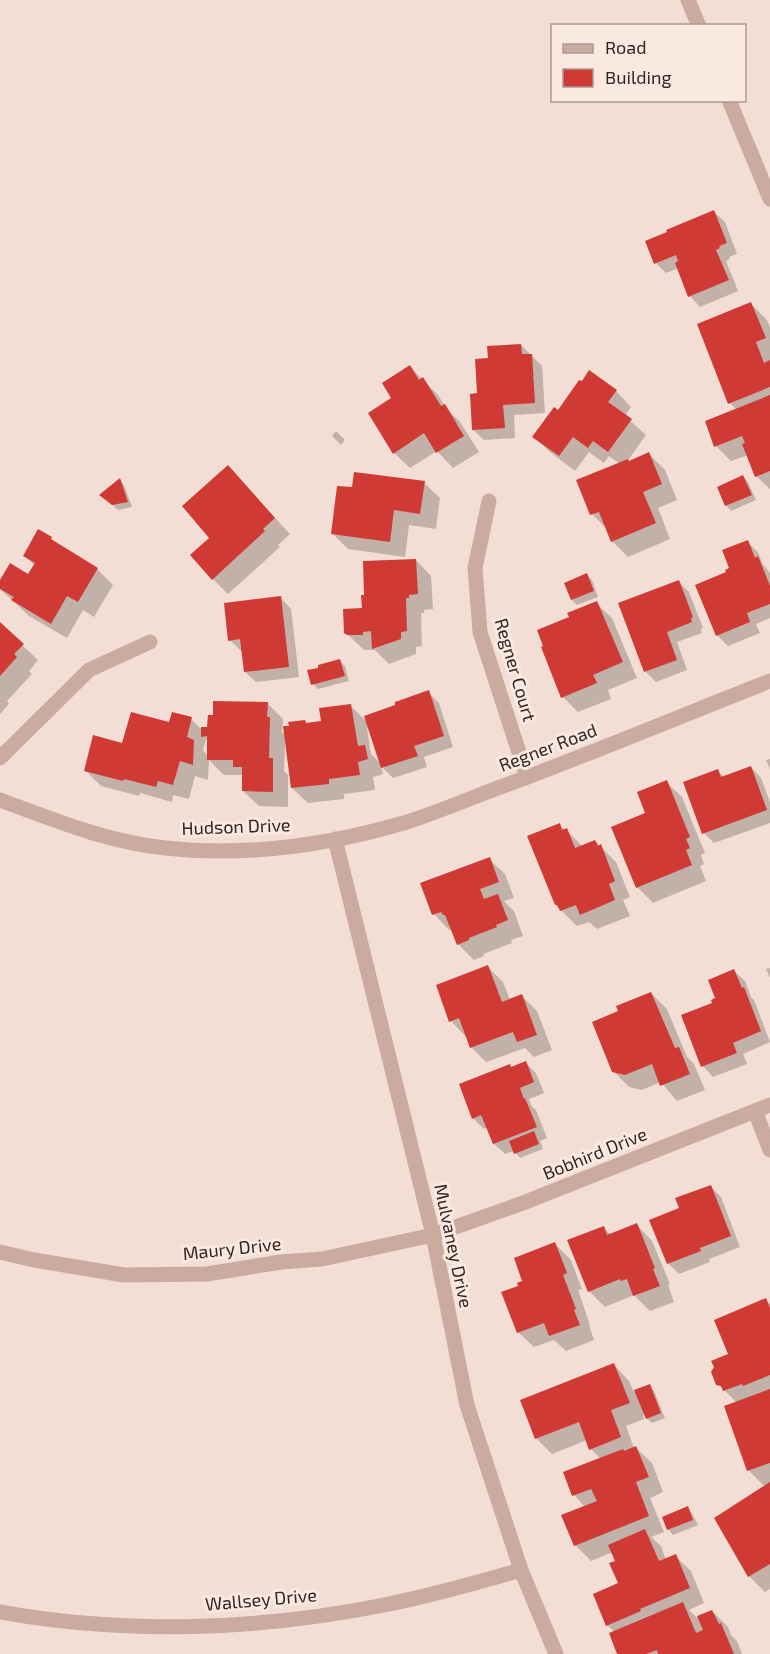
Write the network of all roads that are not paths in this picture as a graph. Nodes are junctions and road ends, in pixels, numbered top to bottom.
1 (688, 0) edge
2 (698, 24) edge
3 (730, 102) edge
4 (770, 199) edge
5 (489, 501) dead end
6 (150, 642) dead end
7 (770, 681) edge
8 (0, 758) edge
9 (527, 777) junction
10 (0, 800) edge
11 (335, 839) junction
12 (770, 1105) edge
13 (755, 1111) junction
14 (770, 1150) edge
15 (433, 1235) junction
16 (0, 1252) edge
17 (521, 1570) junction
18 (0, 1612) edge
19 (556, 1654) edge

1 - 2 street
3 - 4 street
5 - 9 street, Regner Court
6 - 8 street
7 - 9 street, Regner Road
9 - 11 street, Regner Road
10 - 11 street, Hudson Drive
11 - 15 street, Mulvaney Drive
12 - 13 street, Bobhird Drive
13 - 14 street
13 - 15 street, Bobhird Drive
15 - 16 street, Maury Drive
15 - 17 street, Mulvaney Drive
17 - 18 street, Wallsey Drive
17 - 19 street, Mulvaney Drive

